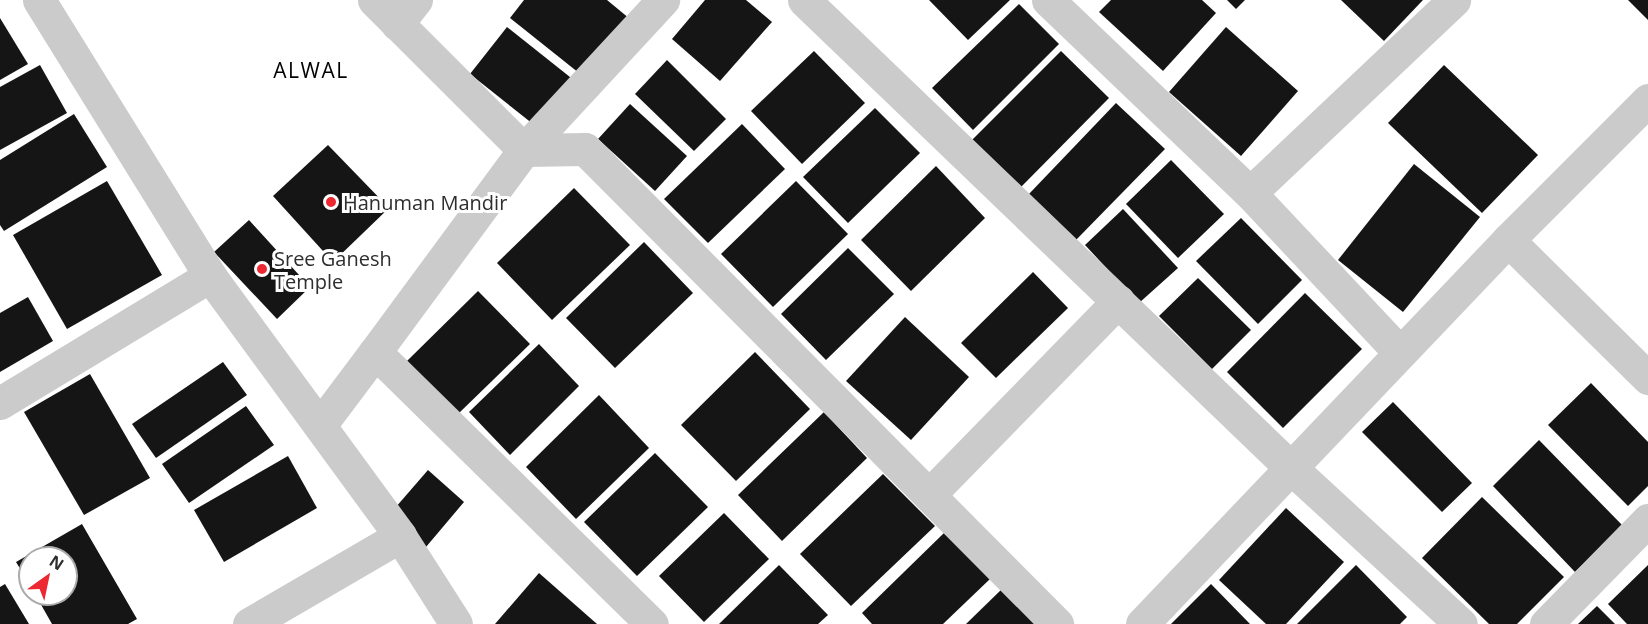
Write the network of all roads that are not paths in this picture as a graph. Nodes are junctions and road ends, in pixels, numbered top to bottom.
1 (39, 0) edge
2 (374, 0) edge
3 (663, 0) edge
4 (804, 0) edge
5 (1454, 0) edge
6 (1057, 3) edge
7 (407, 12) edge
8 (1648, 100) edge
9 (524, 150) junction
10 (1250, 193) junction
11 (1508, 240) junction
12 (210, 276) junction
13 (1118, 301) junction
14 (375, 352) junction
15 (1400, 353) junction
16 (1648, 378) edge
17 (0, 403) edge
18 (321, 424) junction
19 (1290, 467) junction
20 (929, 495) junction
21 (1648, 520) edge
22 (400, 536) junction
23 (249, 624) edge
24 (456, 624) edge
25 (652, 624) edge
26 (1057, 624) edge
27 (1142, 624) edge
28 (1461, 624) edge
29 (1546, 624) edge

1 - 12 street
2 - 7 street
3 - 9 street
4 - 13 street
5 - 10 street
6 - 10 street
7 - 9 street
8 - 11 street
9 - 14 street
9 - 20 street
10 - 15 street
11 - 15 street
11 - 16 street
12 - 17 street
12 - 18 street
13 - 19 street
13 - 20 street
14 - 18 street
14 - 25 street
15 - 19 street
18 - 22 street
19 - 27 street
19 - 28 street
20 - 26 street
21 - 29 street
22 - 23 street
22 - 24 street

